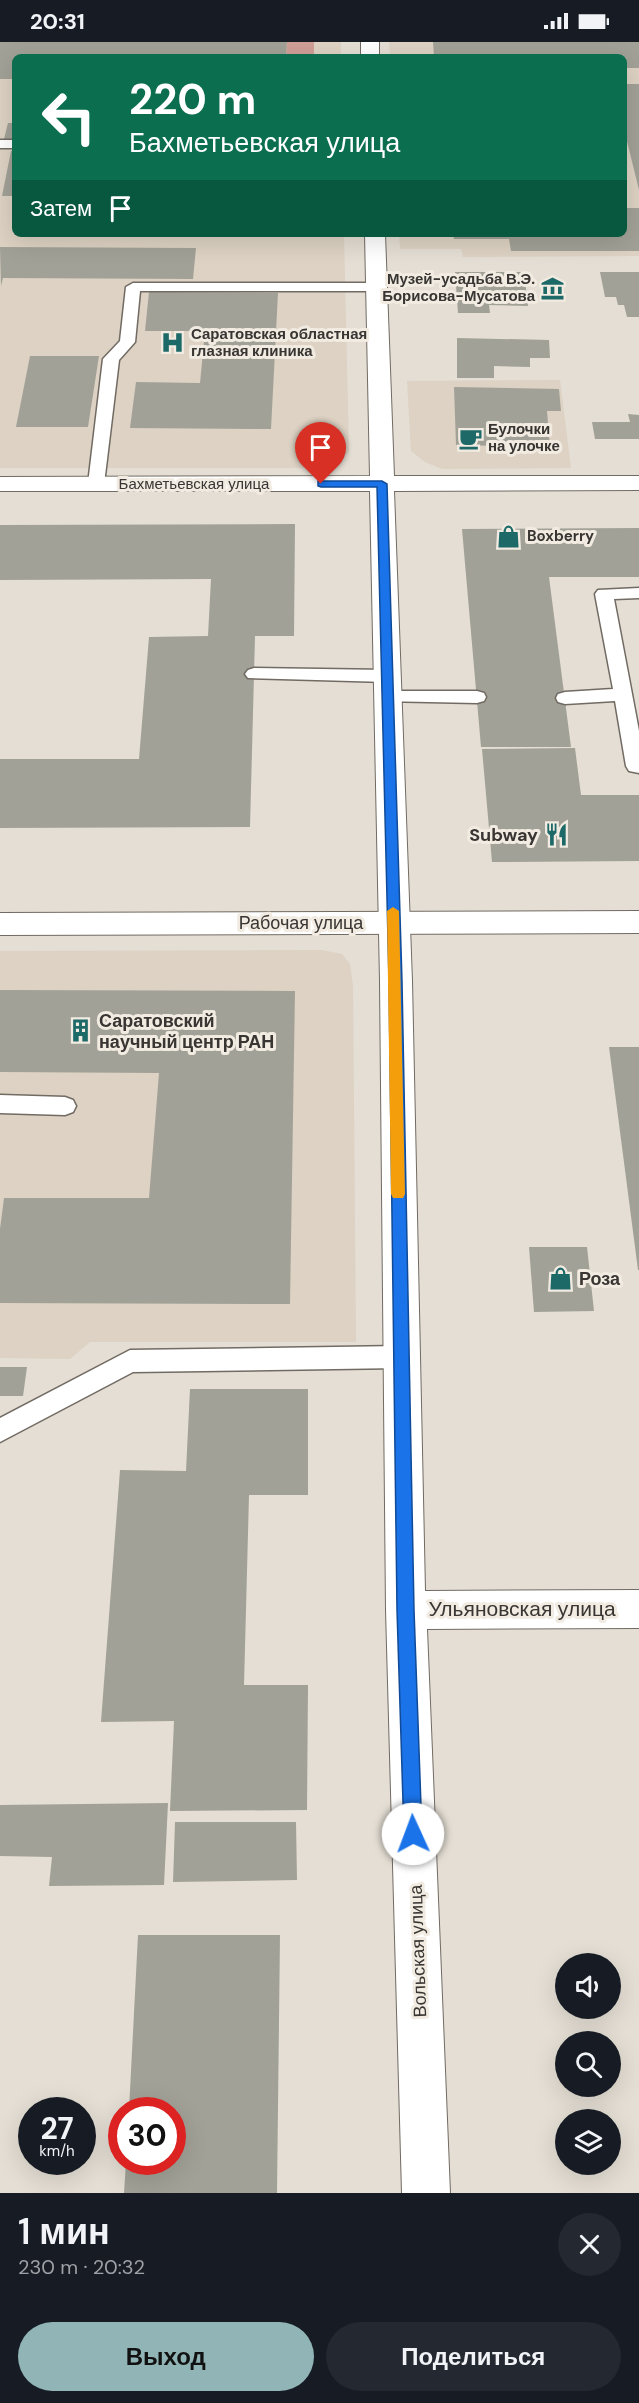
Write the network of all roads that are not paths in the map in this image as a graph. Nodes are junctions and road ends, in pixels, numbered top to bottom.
1 (375, 237) edge
2 (377, 287) junction
3 (639, 483) edge
4 (0, 484) edge
5 (96, 484) junction
6 (382, 484) junction
7 (639, 593) edge
8 (254, 674) dead end
9 (387, 686) junction
10 (621, 695) junction
11 (477, 698) dead end
12 (565, 698) dead end
13 (639, 766) edge
14 (639, 922) edge
15 (393, 923) junction
16 (0, 924) edge
17 (0, 1104) edge
18 (65, 1106) dead end
19 (400, 1357) junction
20 (0, 1431) edge
21 (639, 1609) edge
22 (406, 1610) junction
23 (426, 2193) edge

1 - 2 street, Вольская улица
2 - 5 lane
2 - 6 street, Вольская улица
3 - 6 street, Бахметьевская улица
4 - 5 street, Бахметьевская улица
5 - 6 street, Бахметьевская улица
6 - 9 street, Вольская улица
7 - 10 lane
8 - 9 lane
9 - 11 lane
9 - 15 street, Вольская улица
10 - 12 lane
10 - 13 lane
14 - 15 street, Рабочая улица
15 - 16 street, Рабочая улица
15 - 19 street, Вольская улица
17 - 18 lane
19 - 20 lane
19 - 22 street, Вольская улица
21 - 22 street, Ульяновская улица
22 - 23 street, Вольская улица

